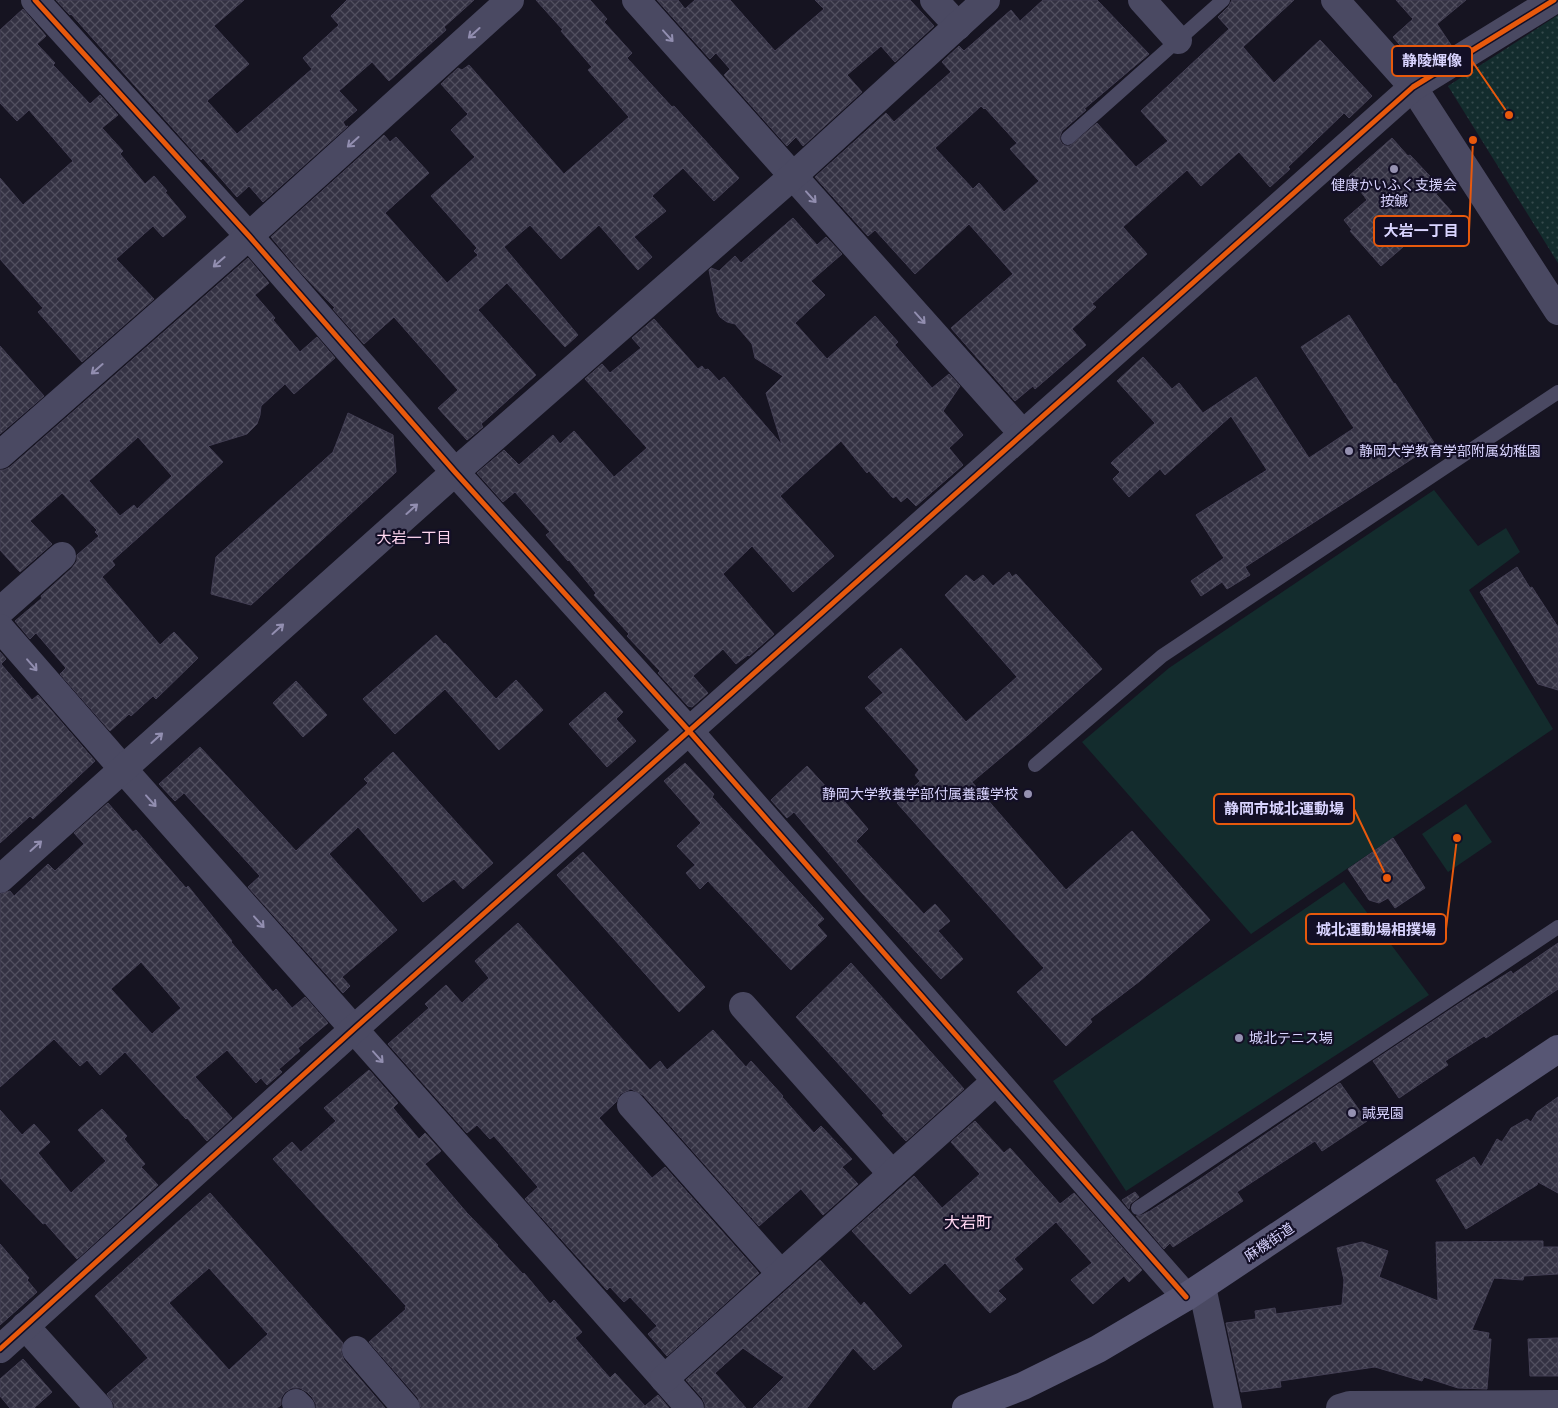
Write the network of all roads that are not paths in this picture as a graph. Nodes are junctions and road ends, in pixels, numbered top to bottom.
1 (35, 0) edge
2 (510, 0) edge
3 (636, 0) edge
4 (934, 0) edge
5 (986, 0) edge
6 (1142, 0) edge
7 (1223, 0) edge
8 (1336, 0) edge
9 (1554, 0) edge
10 (958, 26) junction
11 (1178, 40) junction
12 (1413, 87) junction
13 (1068, 138) dead end
14 (793, 176) junction
15 (249, 236) junction
16 (1558, 311) edge
17 (1558, 392) edge
18 (1023, 434) junction
19 (0, 455) edge
20 (455, 472) junction
21 (62, 556) dead end
22 (0, 610) edge
23 (0, 628) edge
24 (689, 731) junction
25 (1035, 765) dead end
26 (122, 769) junction
27 (0, 879) edge
28 (1558, 927) edge
29 (743, 1006) dead end
30 (354, 1029) junction
31 (1558, 1049) edge
32 (996, 1081) junction
33 (630, 1105) dead end
34 (892, 1174) junction
35 (1138, 1208) dead end
36 (781, 1274) junction
37 (1194, 1292) junction
38 (25, 1326) junction
39 (0, 1349) edge
40 (356, 1350) dead end
41 (664, 1379) junction
42 (1558, 1404) edge
43 (1453, 1406) edge
44 (99, 1408) edge
45 (406, 1408) edge
46 (690, 1408) edge
47 (966, 1408) edge
48 (1228, 1408) edge
49 (1340, 1408) edge

1 - 15 street
2 -> 15 street
3 -> 14 street
4 - 10 street
5 - 10 street
6 - 11 street
7 - 11 lane
8 - 12 street
9 - 12 street
10 - 14 street
11 - 13 lane
12 - 16 street
12 - 18 street
14 -> 18 street
14 - 20 street
15 -> 19 street
15 - 20 street
17 - 25 lane
18 - 24 street
20 - 24 street
26 -> 20 street
21 - 22 street
23 -> 26 street
24 - 30 street
24 - 32 street
27 -> 26 street
26 -> 30 street
28 - 35 lane
29 - 34 street
30 - 38 street
30 -> 41 street
31 - 37 street, 麻機街道
32 - 34 street
32 - 37 street
33 - 36 street
34 - 36 street
36 - 41 street
37 - 47 street, 麻機街道
37 - 48 street
38 - 39 street
38 - 44 street
40 - 45 street
41 - 46 street
42 - 43 street
43 - 49 street

